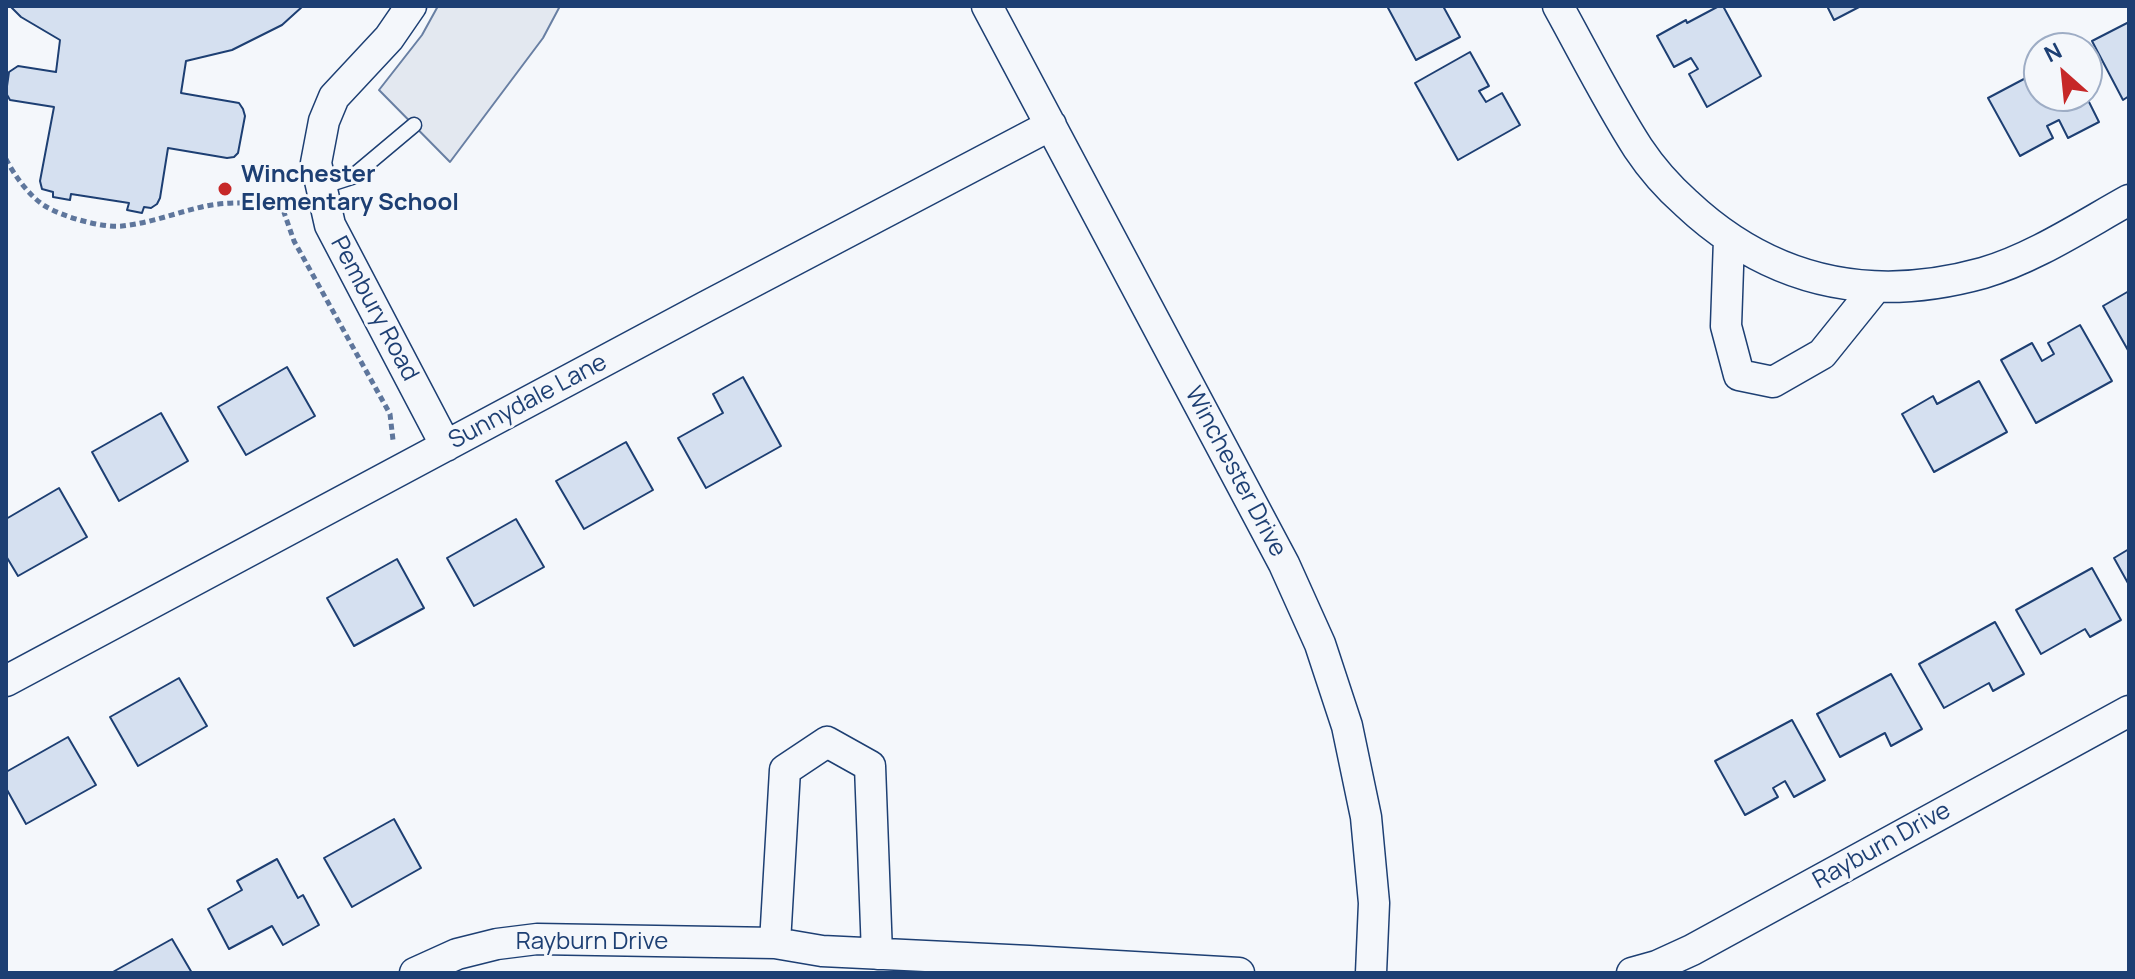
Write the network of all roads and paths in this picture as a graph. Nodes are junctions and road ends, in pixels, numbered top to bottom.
1 (411, 6) edge
2 (987, 6) edge
3 (1558, 6) edge
4 (414, 125) dead end
5 (1051, 125) junction
6 (6, 159) edge
7 (321, 187) junction
8 (2129, 200) edge
9 (280, 201) junction
10 (1729, 239) junction
11 (1876, 287) junction
12 (446, 446) junction
13 (405, 468) junction
14 (6, 681) edge
15 (2129, 711) edge
16 (775, 943) junction
17 (877, 954) junction
18 (821, 962) edge
19 (415, 973) edge
20 (1239, 973) edge
21 (1371, 973) edge
22 (1632, 973) edge

1 - 7 street, Pembury Road
2 - 5 street, Winchester Drive
3 - 10 street
4 - 7 lane
5 - 12 street, Sunnydale Lane
5 - 21 street, Winchester Drive
6 - 9 path
7 - 9 path
7 - 12 street, Pembury Road
8 - 11 street
9 - 13 path
10 - 11 street
10 - 11 street
12 - 13 street, Sunnydale Lane
13 - 14 street, Sunnydale Lane
15 - 22 street, Rayburn Drive
16 - 17 street
16 - 18 street, Rayburn Drive
16 - 19 street, Rayburn Drive
17 - 18 street, Rayburn Drive
17 - 20 street, Rayburn Drive

